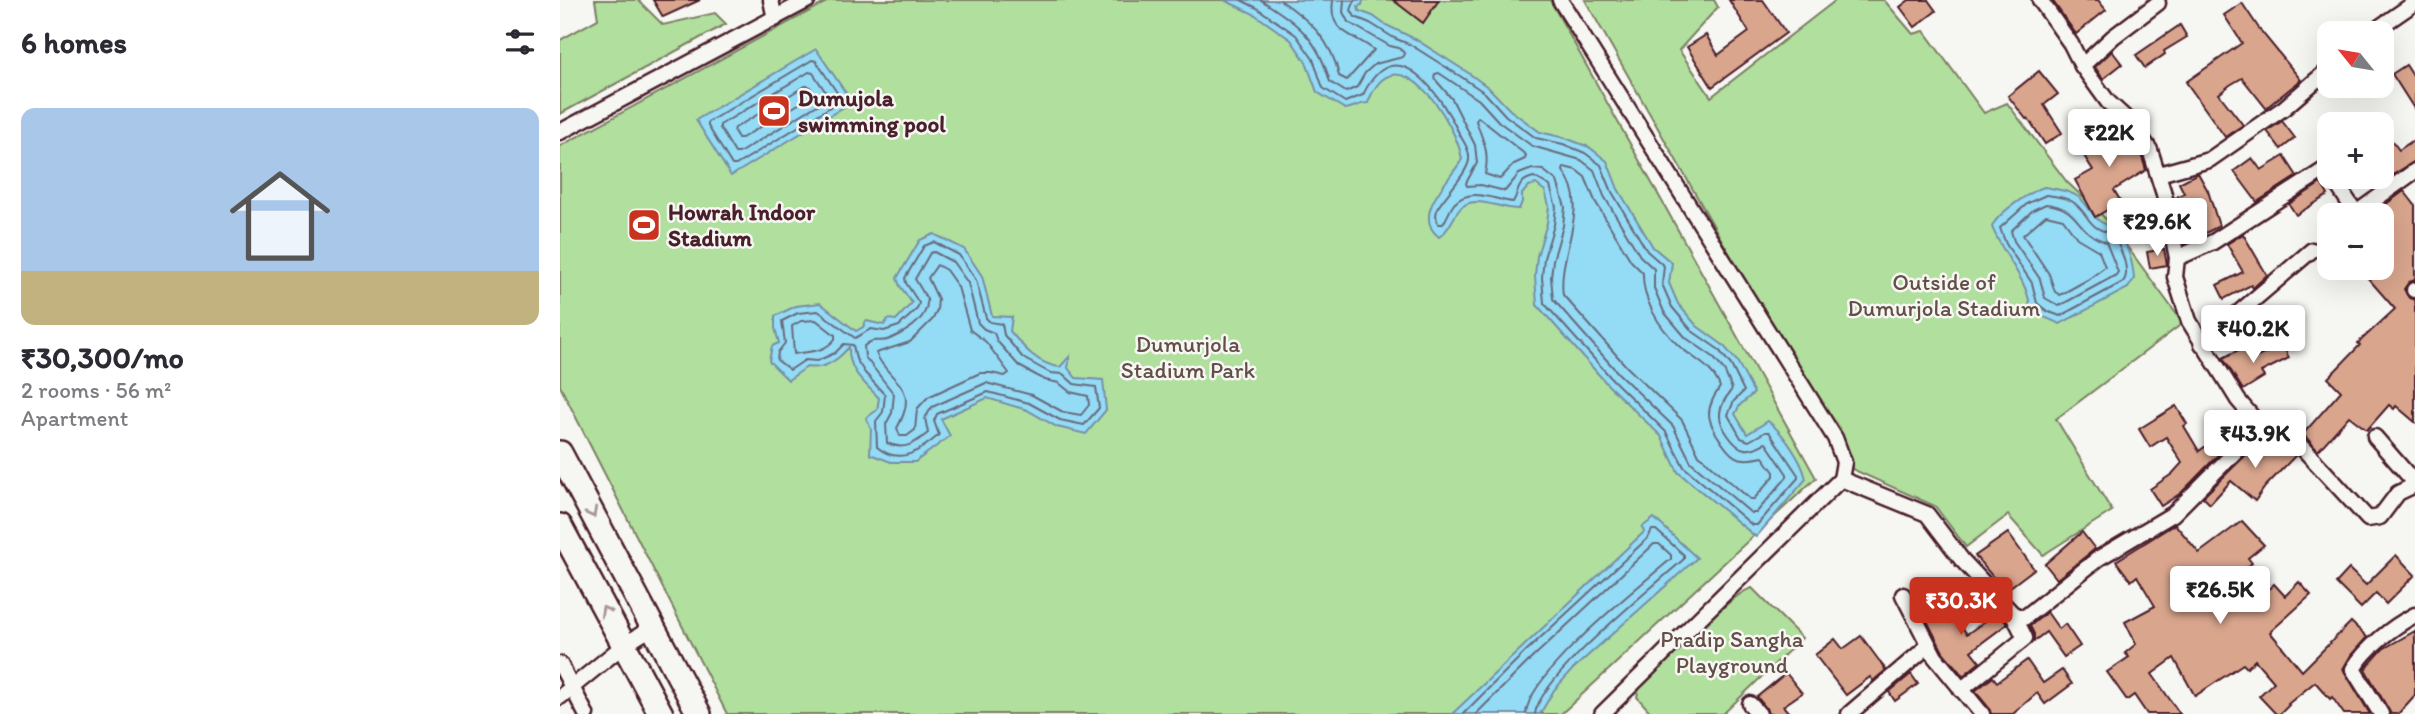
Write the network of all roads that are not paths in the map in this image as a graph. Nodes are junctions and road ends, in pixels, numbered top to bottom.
1 (771, 0) edge
2 (808, 0) edge
3 (2040, 0) edge
4 (1565, 2) edge
5 (2158, 3) dead end
6 (2413, 3) edge
7 (775, 19) junction
8 (2388, 21) edge
9 (2082, 66) junction
10 (2317, 79) edge
11 (560, 132) edge
12 (2415, 171) edge
13 (2159, 174) junction
14 (2317, 174) edge
15 (2394, 186) edge
16 (2340, 189) edge
17 (2390, 189) edge
18 (2312, 250) dead end
19 (2177, 258) junction
20 (2202, 344) junction
21 (2264, 423) junction
22 (2375, 436) dead end
23 (560, 453) edge
24 (1841, 479) junction
25 (2415, 484) edge
26 (560, 526) edge
27 (1903, 595) dead end
28 (2013, 614) junction
29 (2415, 615) edge
30 (653, 627) junction
31 (624, 645) junction
32 (1928, 646) junction
33 (560, 664) edge
34 (572, 688) junction
35 (1961, 690) junction
36 (560, 697) edge
37 (586, 714) edge
38 (661, 714) edge
39 (699, 714) edge
40 (1602, 714) edge
41 (1849, 714) edge
42 (1982, 714) edge
43 (2381, 714) edge

1 - 7 street
2 - 7 street
3 - 9 street
4 - 24 street
5 - 9 street
6 - 8 street
7 - 11 street
9 - 13 street
10 - 13 street
12 - 15 street
13 - 19 street
14 - 19 street
16 - 17 street
18 - 20 street
19 - 20 street
20 - 21 street
21 - 25 street
21 - 28 street
22 - 25 street
23 -> 30 main road
24 - 28 street
24 - 40 street
31 -> 26 main road
27 - 32 street
28 - 35 street
29 - 43 street
30 - 31 street
30 - 39 main road
31 - 34 street
31 - 38 main road
32 - 35 street
32 - 41 street
33 - 34 street
34 - 36 street
34 - 37 street
35 - 42 street

